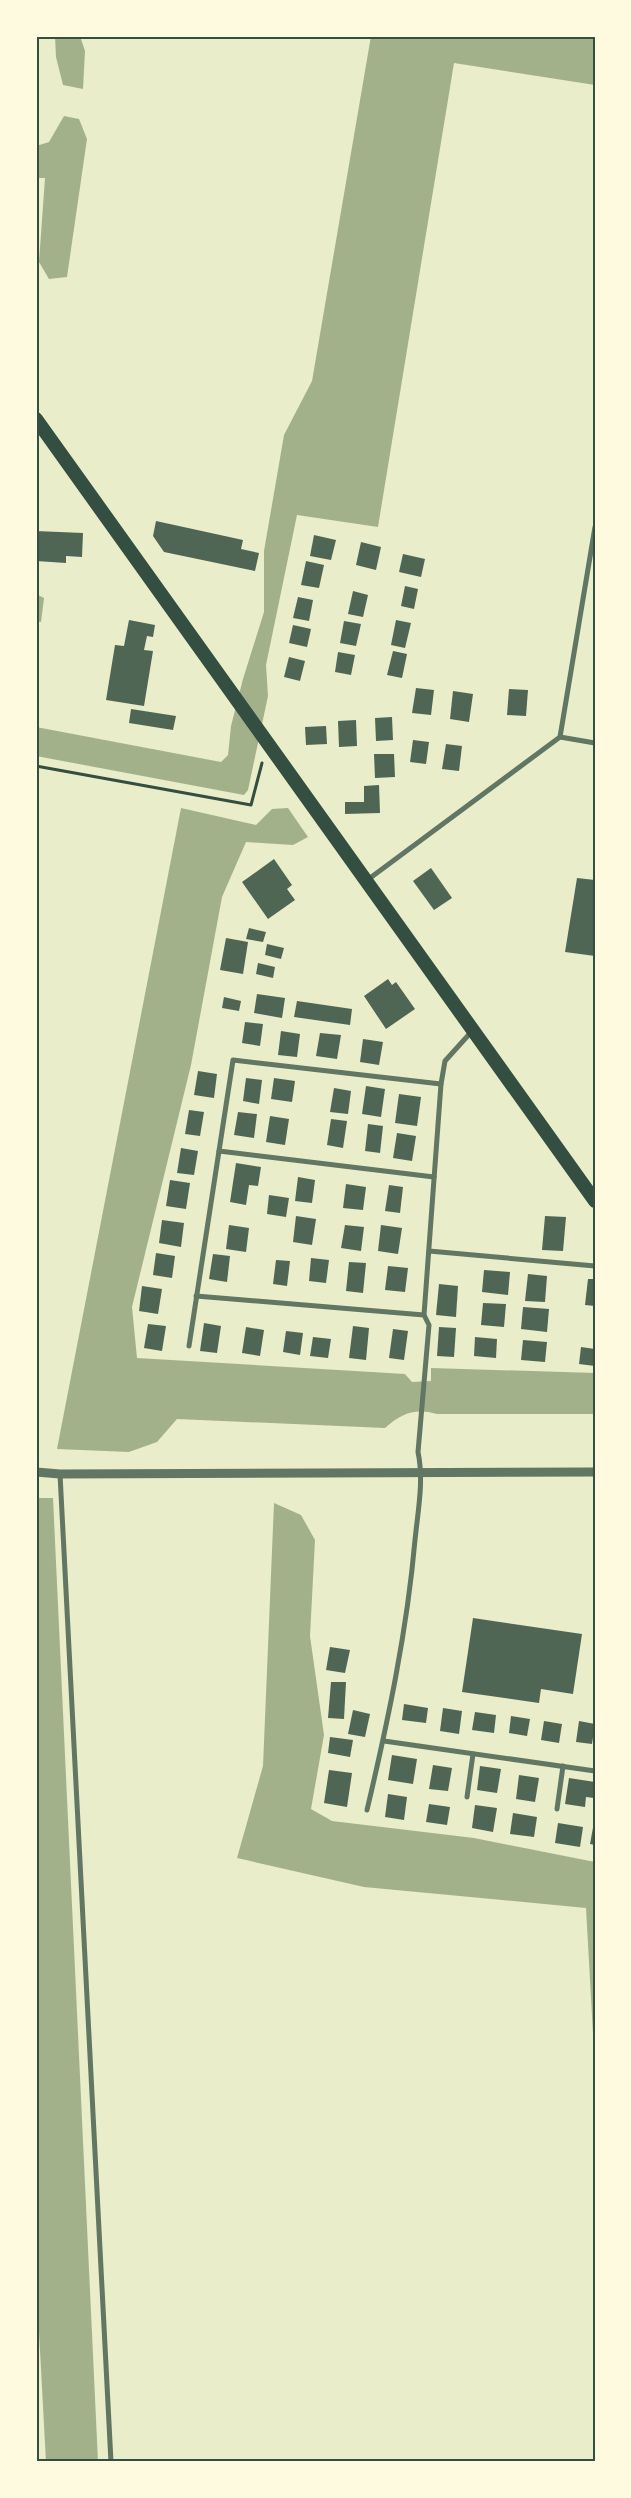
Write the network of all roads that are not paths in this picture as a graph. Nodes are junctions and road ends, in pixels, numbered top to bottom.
1 (36, 419) edge
2 (595, 527) edge
3 (560, 737) junction
4 (595, 743) edge
5 (365, 882) junction
6 (473, 1029) junction
7 (441, 1084) junction
8 (219, 1151) junction
9 (434, 1177) junction
10 (595, 1201) edge
11 (429, 1251) junction
12 (595, 1266) edge
13 (196, 1296) junction
14 (424, 1315) junction
15 (189, 1346) dead end
16 (36, 1472) edge
17 (595, 1472) edge
18 (422, 1473) junction
19 (60, 1474) junction
20 (384, 1741) junction
21 (473, 1754) junction
22 (563, 1766) junction
23 (595, 1770) edge
24 (467, 1797) dead end
25 (557, 1809) dead end
26 (367, 1810) dead end
27 (111, 2462) edge

1 - 5 highway
2 - 3 street
3 - 4 street
3 - 5 street
5 - 6 highway
6 - 7 street
6 - 10 highway
7 - 8 street
7 - 9 street
8 - 9 street
8 - 13 street
9 - 11 street
11 - 12 street
11 - 14 street
13 - 14 street
13 - 15 street
14 - 18 street
16 - 19 street
17 - 18 street
18 - 19 street
18 - 20 street
19 - 27 street
20 - 21 street
20 - 26 street
21 - 22 street
21 - 24 street
22 - 23 street
22 - 25 street

